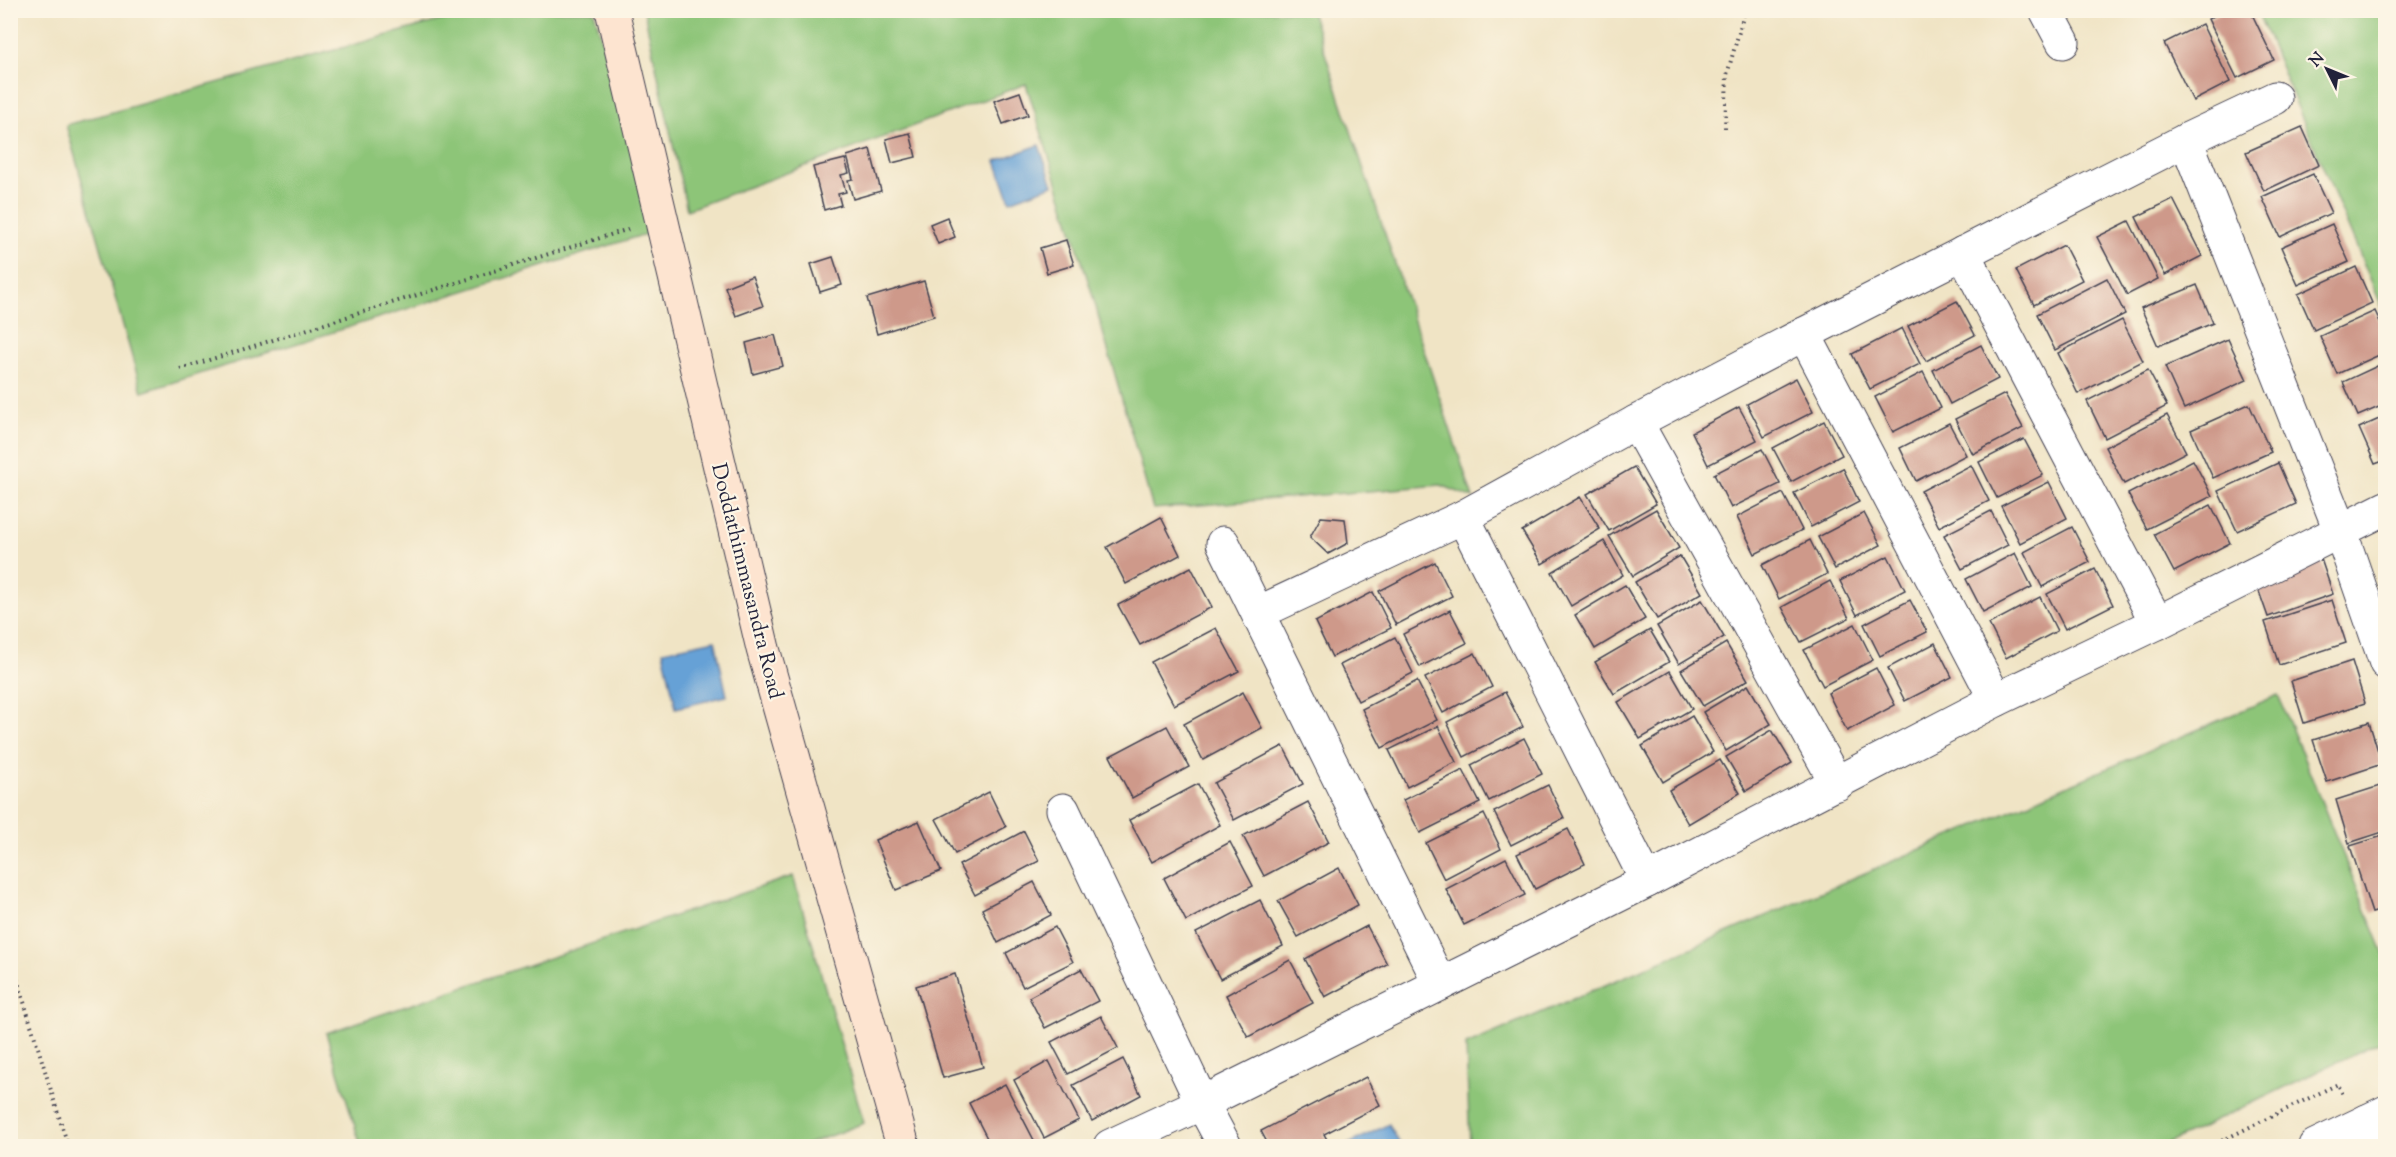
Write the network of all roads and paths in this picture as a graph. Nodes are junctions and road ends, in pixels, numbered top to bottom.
1 (612, 10) edge
2 (1745, 10) edge
3 (2046, 10) edge
4 (2063, 42) dead end
5 (2274, 98) dead end
6 (1725, 128) dead end
7 (2186, 140) junction
8 (662, 220) junction
9 (1963, 253) junction
10 (1804, 334) junction
11 (180, 369) dead end
12 (1636, 422) junction
13 (2385, 508) edge
14 (1463, 517) junction
15 (2340, 530) junction
16 (1223, 543) dead end
17 (1258, 613) junction
18 (2157, 623) junction
19 (2385, 663) edge
20 (1996, 700) junction
21 (1837, 784) junction
22 (1063, 810) dead end
23 (1647, 881) junction
24 (10, 956) edge
25 (1440, 984) junction
26 (1202, 1103) junction
27 (2372, 1126) edge
28 (68, 1146) edge
29 (903, 1146) edge
30 (1110, 1146) edge
31 (1225, 1146) edge
32 (2211, 1146) edge
33 (2315, 1146) edge

1 - 8 street, Doddathimmasandra Road
2 - 6 path
3 - 4 street
5 - 7 street
7 - 9 street
7 - 15 street
8 - 11 path
8 - 29 street, Doddathimmasandra Road
9 - 10 street
9 - 18 street
10 - 12 street
10 - 20 street
12 - 14 street
12 - 21 street
13 - 15 street
14 - 17 street
14 - 23 street
15 - 18 street
15 - 19 street
16 - 17 street
17 - 25 street
18 - 20 street
20 - 21 street
21 - 23 street
22 - 26 street
23 - 25 street
24 - 28 path
25 - 26 street
26 - 30 street
26 - 31 street
27 - 32 path
27 - 33 street

